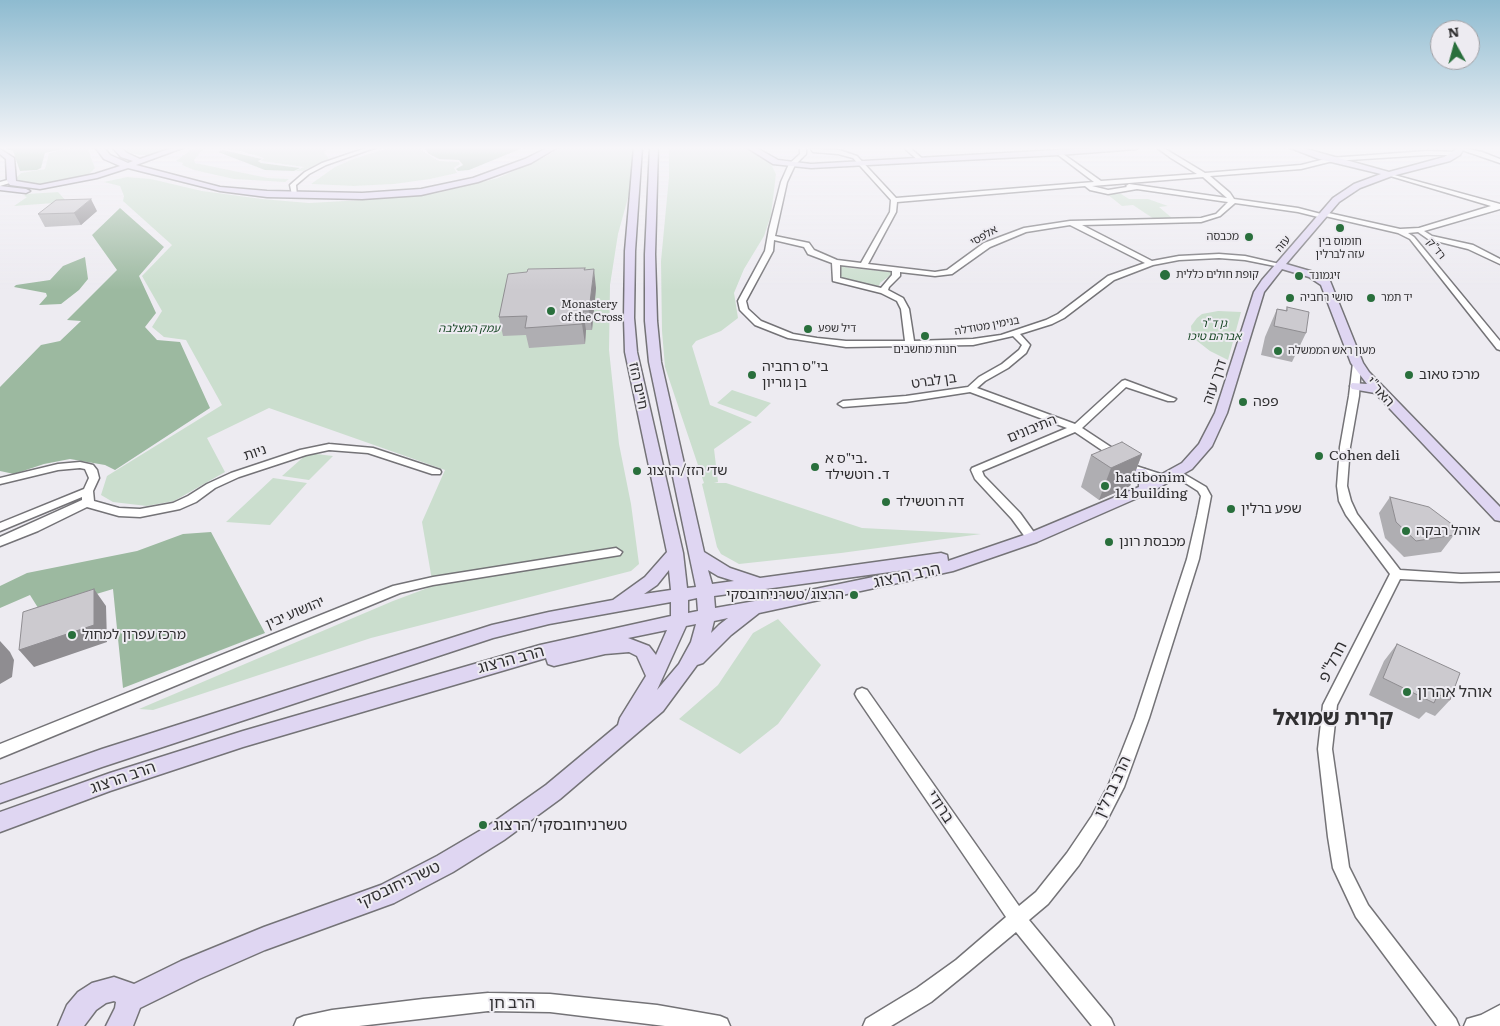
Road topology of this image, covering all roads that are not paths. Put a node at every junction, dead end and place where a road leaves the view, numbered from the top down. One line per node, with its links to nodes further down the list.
1 (343, 195): 2 (street)
2 (378, 195)
3 (634, 195): 50 (street, חיים הזז)
4 (652, 195): 51 (street, חיים הזז)
5 (783, 195): 19 (street)
6 (889, 195): 12 (street)
7 (957, 195): 12 (street)
8 (1184, 195): 13 (street, רד"ק)
9 (1228, 195): 13 (street)
10 (1343, 195): 15 (street, עזה)
11 (1461, 195): 14 (street)
12 (894, 200): 26 (street)
13 (1232, 202): 15 (street, רד"ק); 16 (street, אלפסי)
14 (1500, 206): 17 (street)
15 (1323, 215): 18 (street, רד"ק); 25 (street, עזה)
16 (1074, 223): 24 (street); 27 (street, אלפסי)
17 (1419, 230): 18 (street); 21 (street)
18 (1400, 231): 20 (street, רד"ק)
19 (772, 233): 22 (street); 30 (street, בנימין מטודלה)
20 (1412, 238): 21 (street); 31 (street, רד"ק)
21 (1430, 238): 23 (street)
22 (836, 262): 26 (street, אלפסי); 28 (street)
23 (1500, 262)
24 (1151, 263): 25 (street, בנימין מטודלה); 29 (street, בנימין מטודלה)
25 (1280, 265): 32 (street, האר"י); 41 (street, דרך עזה)
26 (863, 266): 27 (street, אלפסי)
27 (896, 271): 28 (street)
28 (884, 291): 30 (street)
29 (1015, 333): 30 (street, בנימין מטודלה); 34 (street, בן לברט)
30 (910, 344)
31 (1500, 347)
32 (1357, 363): 33 (street); 35 (street, האר"י)
33 (1356, 386): 35 (street); 52 (street)
34 (971, 390): 37 (street, בן לברט); 38 (street)
35 (1378, 390): 45 (street, האר"י)
36 (1171, 399): 38 (street, התיבונים)
37 (843, 404)
38 (1076, 428): 40 (street); 47 (street, התיבונים)
39 (436, 472): 44 (street, ניות)
40 (1140, 472): 41 (street); 43 (street)
41 (1172, 476): 43 (street, הרב הרצוג); 69 (street, הרב ברלין)
42 (0, 481): 44 (street)
43 (1146, 489): 47 (street, הרב הרצוג)
44 (88, 496): 46 (street); 48 (street)
45 (1500, 516)
46 (0, 527)
47 (1032, 538): 54 (street, הרב הרצוג); 58 (street, הרב הרצוג)
48 (0, 542)
49 (616, 552): 66 (street, יהושוע יבין)
50 (675, 553): 56 (street, חיים הזז); 57 (street)
51 (698, 555): 54 (street); 55 (street, חיים הזז)
52 (1396, 574): 53 (street); 78 (street, חרל"פ)
53 (1500, 576)
54 (761, 584): 55 (street, הרב הרצוג)
55 (705, 592): 56 (street, הרב הרצוג); 59 (street, חיים הזז)
56 (680, 596): 57 (street, הרב הרצוג); 60 (street, חיים הזז)
57 (613, 606): 67 (street, הרב הרצוג)
58 (756, 608): 59 (street, הרב הרצוג); 61 (street)
59 (707, 616): 60 (street, הרב הרצוג); 61 (street, טשרניחובסקי)
60 (680, 621): 62 (street, טשרניחובסקי); 63 (street, הרב הרצוג)
61 (685, 670): 65 (street, טשרניחובסקי)
62 (655, 677): 63 (street); 65 (street, טשרניחובסקי)
63 (432, 682): 68 (street, הרב הרצוג)
64 (862, 694): 69 (street, ברודי)
65 (616, 739): 70 (street, טשרניחובסקי)
66 (0, 751)
67 (0, 794)
68 (0, 822)
69 (1018, 920): 76 (street, הרב ברלין); 77 (street, ברודי)
70 (129, 1000): 72 (street); 73 (street)
71 (1500, 1015): 79 (street)
72 (71, 1026)
73 (119, 1026)
74 (304, 1026): 75 (street, הרב חן)
75 (720, 1026)
76 (873, 1026)
77 (1104, 1026)
78 (1448, 1026)
79 (1474, 1026)

